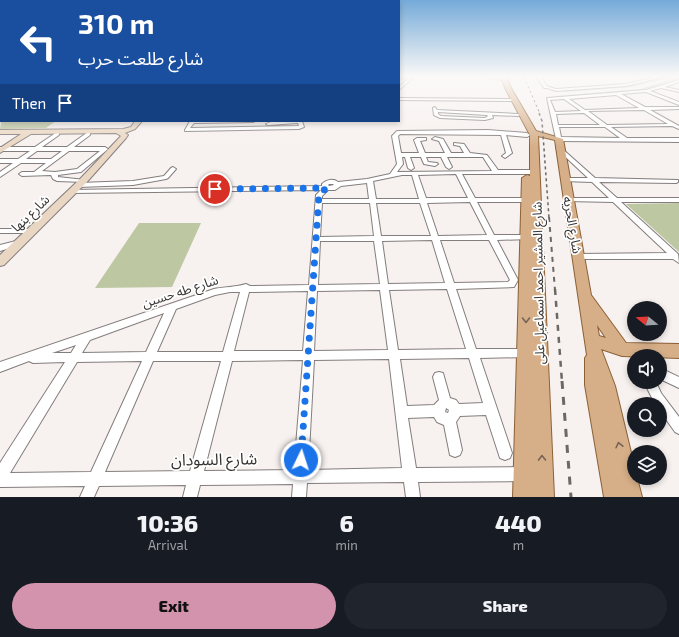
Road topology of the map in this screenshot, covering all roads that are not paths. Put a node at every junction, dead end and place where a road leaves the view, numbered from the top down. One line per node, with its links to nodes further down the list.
1 (433, 100): 12 (street)
2 (512, 100): 22 (main road, شارع المشير احمد اسماعيل على)
3 (513, 100): 39 (main road, شارع المشير احمد اسماعيل على)
4 (548, 100): 13 (street, شارع الحريه)
5 (569, 100): 14 (street)
6 (629, 100): 15 (street)
7 (669, 100): 10 (street)
8 (464, 101): 9 (street); 16 (street); 18 (street)
9 (479, 101): 19 (street); 21 (street)
10 (679, 104)
11 (679, 109): 15 (street)
12 (435, 111): 16 (street); 23 (street)
13 (553, 111): 14 (street); 29 (street, شارع الحريه)
14 (586, 111): 15 (street); 30 (street)
15 (649, 111): 31 (street)
16 (452, 112): 17 (street)
17 (461, 112): 18 (street); 23 (street)
18 (467, 112): 19 (street)
19 (483, 113): 20 (street)
20 (489, 114): 21 (street); 23 (street)
21 (499, 114): 22 (street)
22 (518, 115): 39 (main road, شارع المشير احمد اسماعيل على)
23 (462, 118)
24 (138, 122): 33 (main road, شارع بنها)
25 (142, 122): 33 (main road, شارع بنها)
26 (192, 122): 32 (street)
27 (267, 122): 28 (street); 32 (street)
28 (301, 123): 32 (street)
29 (556, 126): 30 (street); 45 (street, شارع الحريه)
30 (607, 126): 31 (street); 42 (street)
31 (677, 126)
32 (268, 130)
33 (127, 132): 35 (main road); 38 (main road); 75 (main road, شارع بنها)
34 (0, 133): 35 (main road)
35 (25, 133): 37 (main road); 47 (main road)
36 (503, 133): 39 (street); 49 (street); 55 (street)
37 (57, 134): 38 (main road); 48 (street)
38 (88, 134): 46 (street)
39 (531, 136): 45 (main road); 65 (main road, شارع المشير احمد اسماعيل على)
40 (424, 139): 51 (street)
41 (434, 140): 53 (street)
42 (626, 140): 43 (street); 45 (street)
43 (679, 140)
44 (456, 144): 54 (street)
45 (559, 144): 71 (main road, شارع الحريه); 72 (street)
46 (69, 148): 48 (street); 58 (street); 68 (street)
47 (1, 149): 48 (street)
48 (36, 149): 57 (street)
49 (398, 155): 50 (street); 69 (street)
50 (408, 155): 51 (street); 62 (street)
51 (424, 155): 52 (street); 59 (street)
52 (443, 155): 53 (street); 60 (street)
53 (449, 155): 54 (street)
54 (468, 155): 64 (street)
55 (505, 156)
56 (0, 161): 57 (street)
57 (19, 161): 58 (street); 70 (street)
58 (51, 161): 67 (street)
59 (434, 164)
60 (449, 167)
61 (173, 169): 75 (street)
62 (412, 170): 63 (street); 69 (street); 83 (street)
63 (458, 172): 64 (street); 84 (street)
64 (496, 172): 65 (street)
65 (531, 172): 78 (main road, شارع المشير احمد اسماعيل على)
66 (22, 174): 67 (street)
67 (35, 174): 68 (street)
68 (55, 174): 75 (street)
69 (393, 174): 73 (street)
70 (0, 175)
71 (565, 180): 72 (street); 79 (main road, شارع الحريه)
72 (594, 180): 74 (street); 80 (street)
73 (370, 181): 76 (street); 82 (street)
74 (676, 181)
75 (79, 185): 77 (street); 87 (main road, شارع بنها)
76 (337, 186): 77 (street); 85 (street)
77 (326, 188): 85 (street)
78 (531, 200): 84 (street); 89 (main road, شارع المشير احمد اسماعيل على)
79 (569, 200): 80 (street); 95 (main road, شارع الحريه)
80 (615, 200): 81 (street); 96 (street)
81 (679, 200)
82 (373, 201): 83 (street); 85 (street); 90 (street)
83 (423, 201): 84 (street); 91 (street)
84 (473, 201): 88 (street)
85 (321, 204): 92 (street)
86 (0, 231): 87 (street)
87 (32, 231): 93 (main road, شارع بنها)
88 (492, 237): 89 (street); 91 (street); 98 (street, شارع طه حسين)
89 (532, 237): 111 (main road, شارع المشير احمد اسماعيل على, one-way to 111); 142 (main road, شارع المشير احمد اسماعيل على, one-way to 89)
90 (378, 238): 91 (street); 92 (street); 100 (street)
91 (435, 238): 98 (street)
92 (316, 239): 99 (street)
93 (21, 242): 94 (street); 97 (main road, شارع بنها)
94 (0, 248)
95 (579, 257): 96 (street); 102 (main road, شارع الحريه)
96 (677, 258)
97 (1, 261)
98 (451, 286): 100 (street, شارع طه حسين); 110 (street)
99 (313, 287): 100 (street, شارع طه حسين); 101 (street, شارع طه حسين); 113 (street)
100 (385, 287): 112 (street)
101 (246, 288): 103 (street, شارع طه حسين); 114 (street)
102 (585, 296): 105 (main road, شارع الحريه); 106 (main road)
103 (172, 307): 104 (street, شارع طه حسين); 115 (street)
104 (87, 336): 116 (street, شارع طه حسين); 117 (street)
105 (593, 346): 106 (main road); 143 (main road, شارع الحريه); 144 (main road, شارع الحريه, one-way to 105)
106 (622, 349): 107 (main road)
107 (627, 350)
108 (679, 351): 109 (main road)
109 (667, 352)
110 (472, 353): 111 (street); 112 (street); 124 (street)
111 (526, 353): 131 (main road, شارع المشير احمد اسماعيل على)
112 (393, 354): 113 (street); 125 (street)
113 (308, 355): 114 (street); 132 (street)
114 (228, 356): 115 (street); 134 (street)
115 (150, 357): 117 (street); 135 (street)
116 (25, 358): 117 (street); 118 (street, شارع طه حسين)
117 (74, 358): 133 (street)
118 (0, 367)
119 (439, 377): 123 (street)
120 (667, 377): 121 (street)
121 (679, 383)
122 (653, 389): 127 (street)
123 (441, 407): 125 (street); 126 (street)
124 (491, 409): 126 (street); 129 (street)
125 (401, 412): 130 (street)
126 (452, 414): 128 (street)
127 (679, 428)
128 (455, 450)
129 (505, 453)
130 (410, 474): 131 (street, شارع السودان); 132 (street, شارع السودان); 140 (street)
131 (525, 474): 141 (main road, شارع المشير احمد اسماعيل على)
132 (300, 475): 134 (street, شارع السودان); 139 (street)
133 (0, 476)
134 (196, 476): 135 (street, شارع السودان); 138 (street)
135 (96, 478): 136 (street, شارع السودان); 137 (street)
136 (0, 480)
137 (87, 497)
138 (190, 497)
139 (299, 497)
140 (413, 497)
141 (524, 497)
142 (543, 497)
143 (615, 497)
144 (631, 497)

